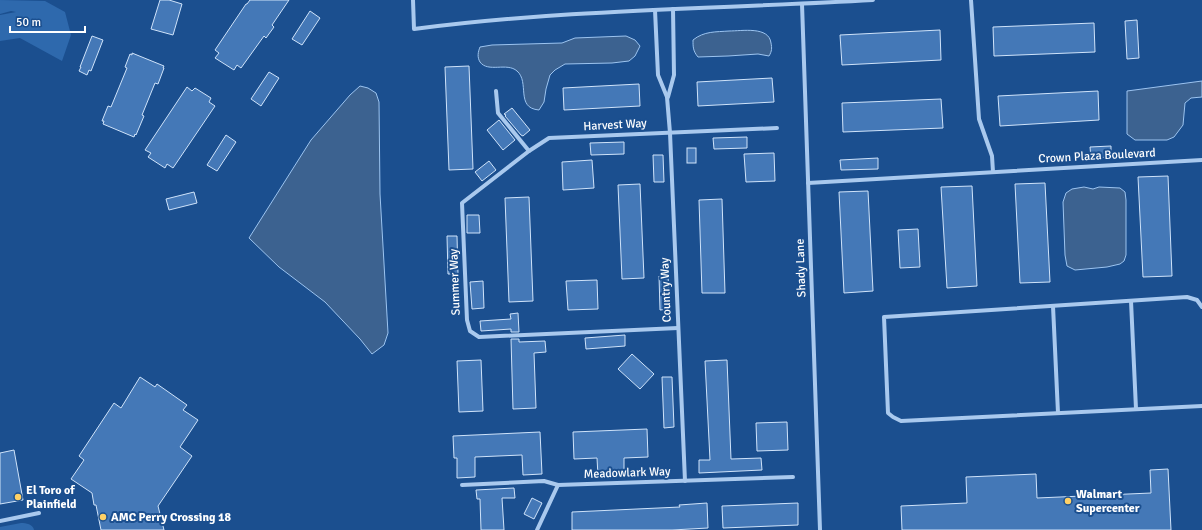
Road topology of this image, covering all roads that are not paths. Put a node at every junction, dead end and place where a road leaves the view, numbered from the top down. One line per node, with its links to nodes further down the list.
1 (413, 0): 6 (street)
2 (873, 0): 4 (street)
3 (971, 0): 13 (street)
4 (802, 4): 5 (street); 14 (street, Shady Lane)
5 (673, 9): 6 (street); 8 (street)
6 (655, 10): 8 (street)
7 (496, 91): 11 (street)
8 (668, 98): 10 (street, Country Way)
9 (777, 128): 10 (street, Harvest Way)
10 (670, 132): 11 (street, Harvest Way); 18 (street, Country Way)
11 (529, 151): 18 (street, Summer Way)
12 (1202, 160): 13 (street, Crown Plaza Boulevard)
13 (993, 172): 14 (street, Crown Plaza Boulevard)
14 (808, 183): 29 (street, Shady Lane)
15 (1131, 301): 16 (street); 17 (street); 20 (street)
16 (1054, 306): 21 (street); 21 (street)
17 (1202, 307)
18 (678, 328): 23 (street, Country Way)
19 (1202, 406): 20 (street)
20 (1136, 409): 21 (street)
21 (1058, 413)
22 (793, 477): 23 (street, Meadowlark Way)
23 (685, 481): 25 (street, Meadowlark Way)
24 (462, 485): 25 (street, Meadowlark Way)
25 (558, 485): 28 (street)
26 (40, 513): 27 (street)
27 (0, 522)
28 (537, 530)
29 (820, 530)

